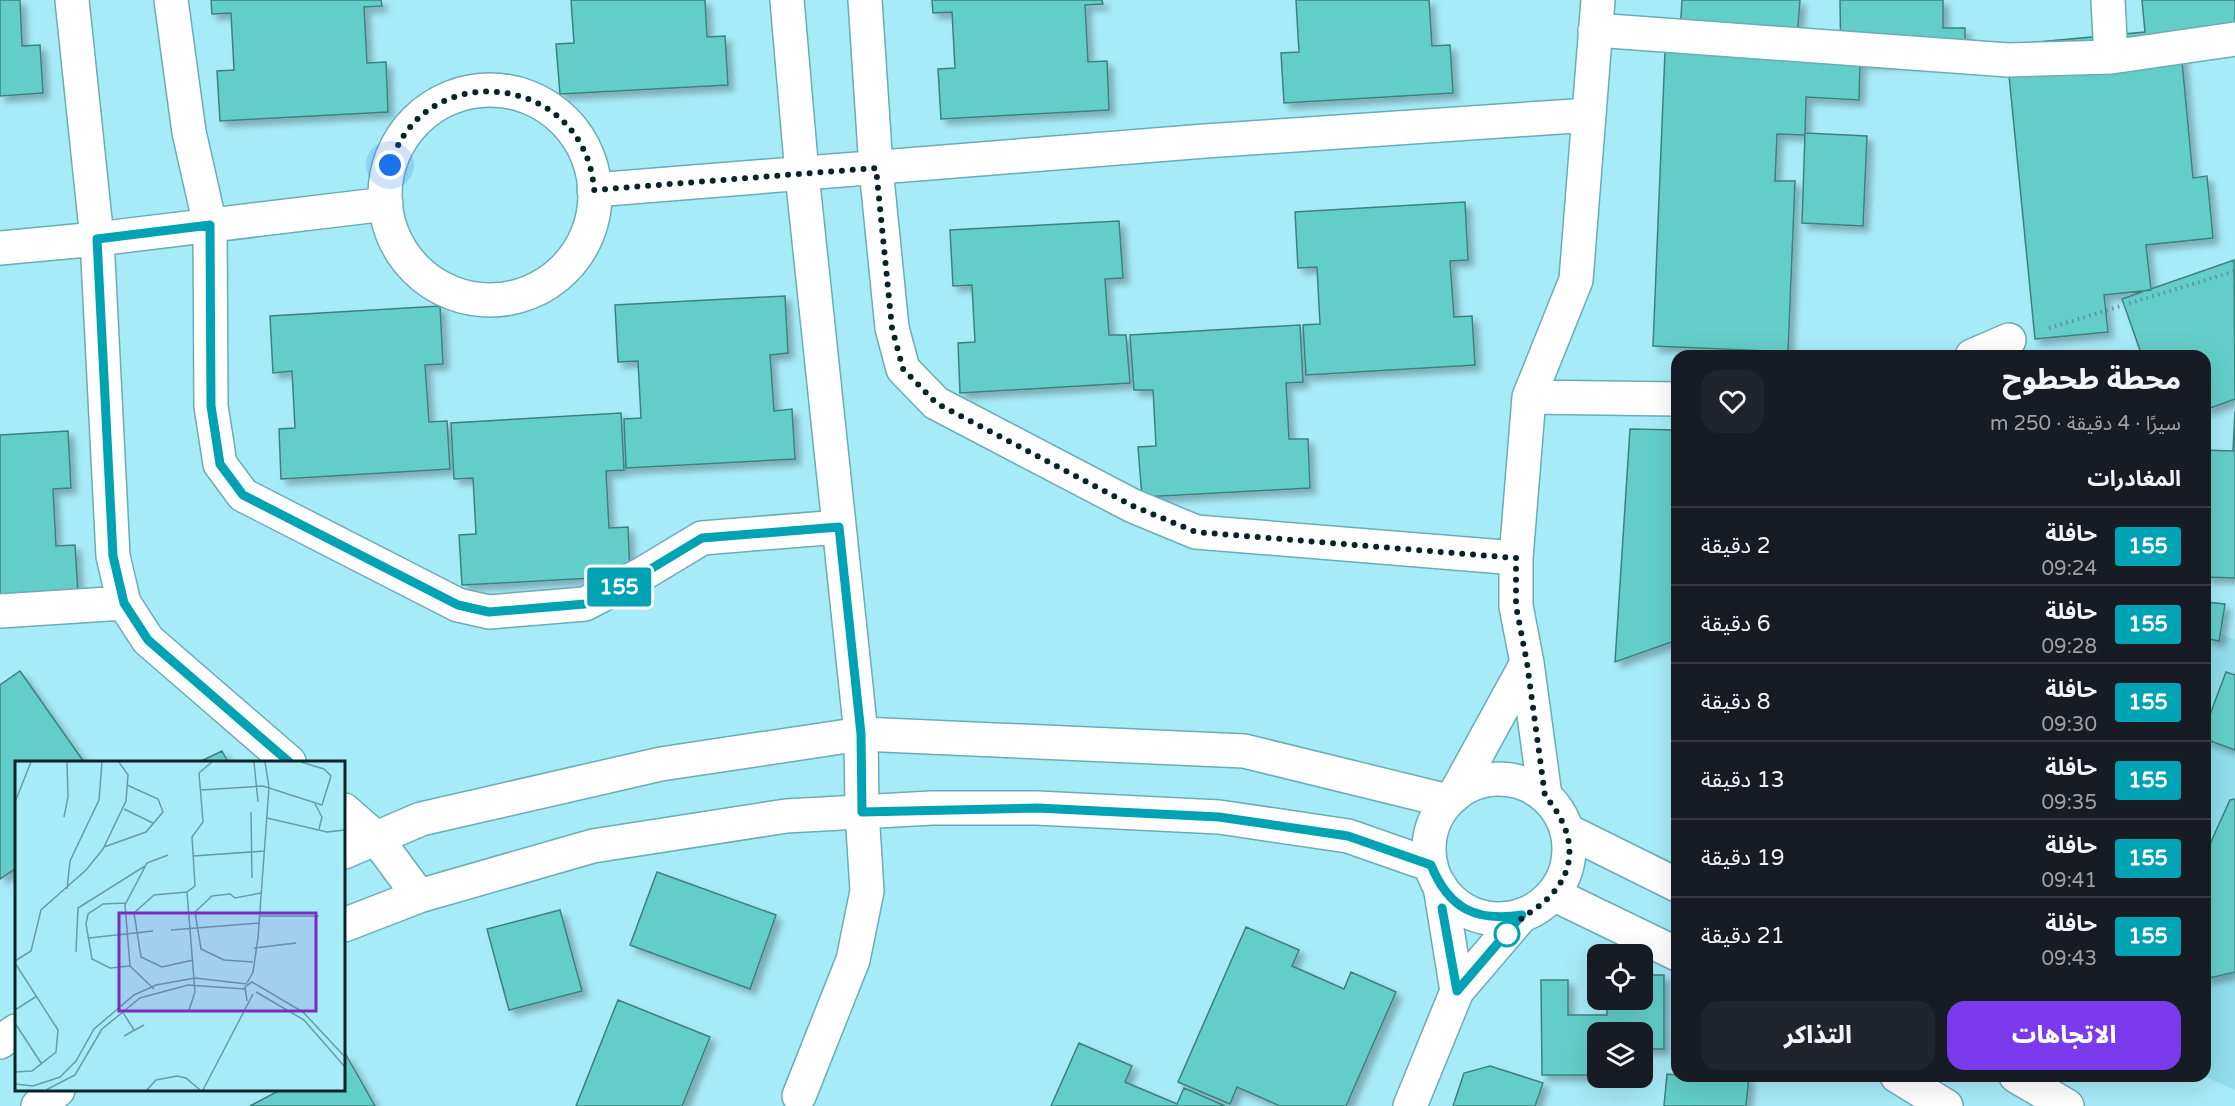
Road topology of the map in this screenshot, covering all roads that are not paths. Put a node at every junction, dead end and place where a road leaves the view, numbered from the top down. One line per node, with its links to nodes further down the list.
1 (72, 0): 15 (street)
2 (171, 0): 14 (street)
3 (787, 0): 11 (street)
4 (865, 0): 10 (street)
5 (2108, 0): 8 (street)
6 (1596, 15): 8 (street); 9 (street)
7 (2235, 39): 8 (street)
8 (2111, 57)
9 (1588, 115): 10 (street); 19 (street)
10 (876, 168): 11 (street); 22 (street)
11 (802, 174): 12 (street); 21 (street)
12 (594, 190): 13 (street); 13 (street)
13 (386, 204): 14 (street)
14 (210, 225): 15 (street); 21 (street)
15 (97, 239): 16 (street); 23 (street)
16 (0, 248)
17 (2009, 340): 18 (street)
18 (1986, 350)
19 (1528, 397): 20 (street); 22 (street)
20 (1671, 399)
21 (839, 527): 26 (street)
22 (1516, 558): 25 (street)
23 (124, 603): 24 (street); 27 (street)
24 (0, 611)
25 (1527, 663): 28 (street); 29 (street)
26 (861, 734): 29 (street); 31 (street); 33 (street)
27 (288, 761)
28 (1545, 796): 29 (street); 32 (street)
29 (1451, 799): 35 (street)
30 (345, 811): 33 (street)
31 (862, 812): 35 (street); 38 (street); 48 (street)
32 (1568, 831): 36 (street); 37 (street)
33 (376, 838): 34 (street); 38 (street)
34 (345, 852)
35 (1435, 876): 39 (street); 42 (street)
36 (1671, 882)
37 (1553, 894): 39 (street); 41 (street)
38 (419, 896): 40 (street)
39 (1522, 915): 42 (street)
40 (345, 925)
41 (1671, 951)
42 (1457, 991): 50 (street)
43 (15, 1032): 44 (street)
44 (0, 1042)
45 (1907, 1082): 51 (street)
46 (2026, 1082): 52 (street)
47 (56, 1091): 49 (street)
48 (799, 1096)
49 (38, 1106)
50 (1410, 1106)
51 (1946, 1106)
52 (2067, 1106)

